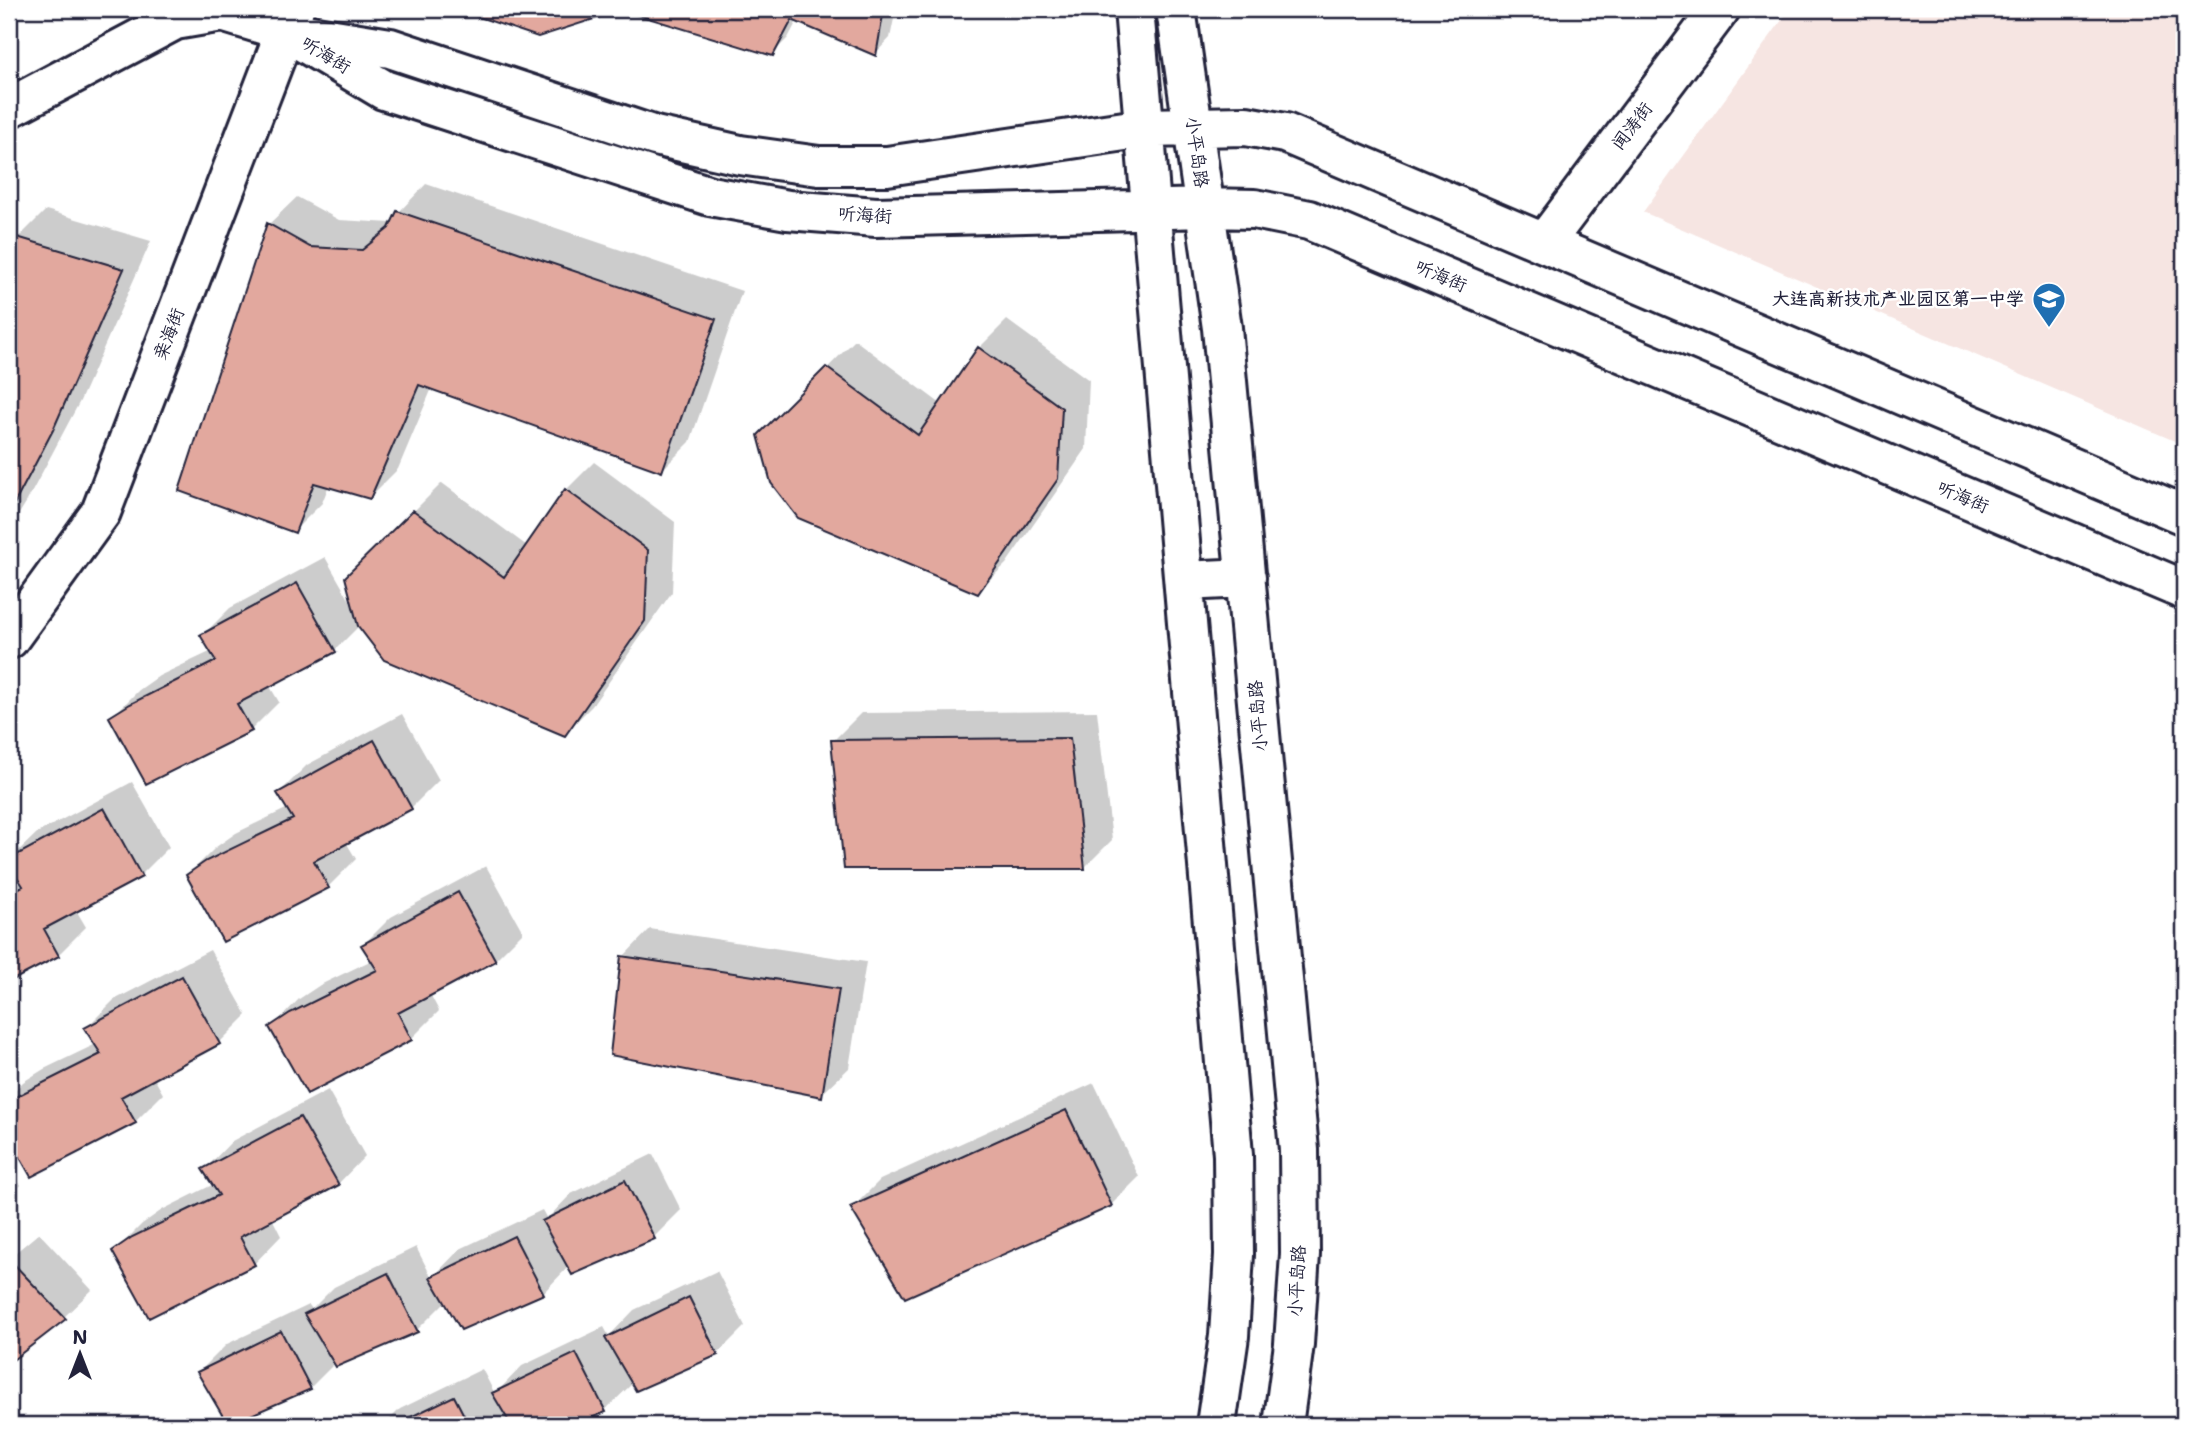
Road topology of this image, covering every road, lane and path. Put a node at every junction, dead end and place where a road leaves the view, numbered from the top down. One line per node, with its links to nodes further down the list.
1 (1135, 9): 7 (street)
2 (1176, 9): 6 (street, 小平岛路)
3 (1720, 9): 10 (street, 闻涛街)
4 (290, 20): 5 (street); 7 (street, 听海街); 9 (street, 听海街); 15 (street, 亲海街)
5 (9, 108)
6 (1193, 127): 7 (street, 听海街); 8 (street, 小平岛路); 10 (street, 听海街)
7 (1144, 128): 9 (street)
8 (1205, 208): 9 (street, 听海街); 12 (street, 小平岛路); 14 (street, 听海街)
9 (1152, 210): 13 (street)
10 (1544, 243): 11 (street, 听海街)
11 (2184, 515)
12 (1245, 578): 13 (street); 17 (street, 小平岛路)
13 (1184, 581): 16 (street)
14 (2184, 590)
15 (9, 639)
16 (1216, 1425)
17 (1283, 1425)

